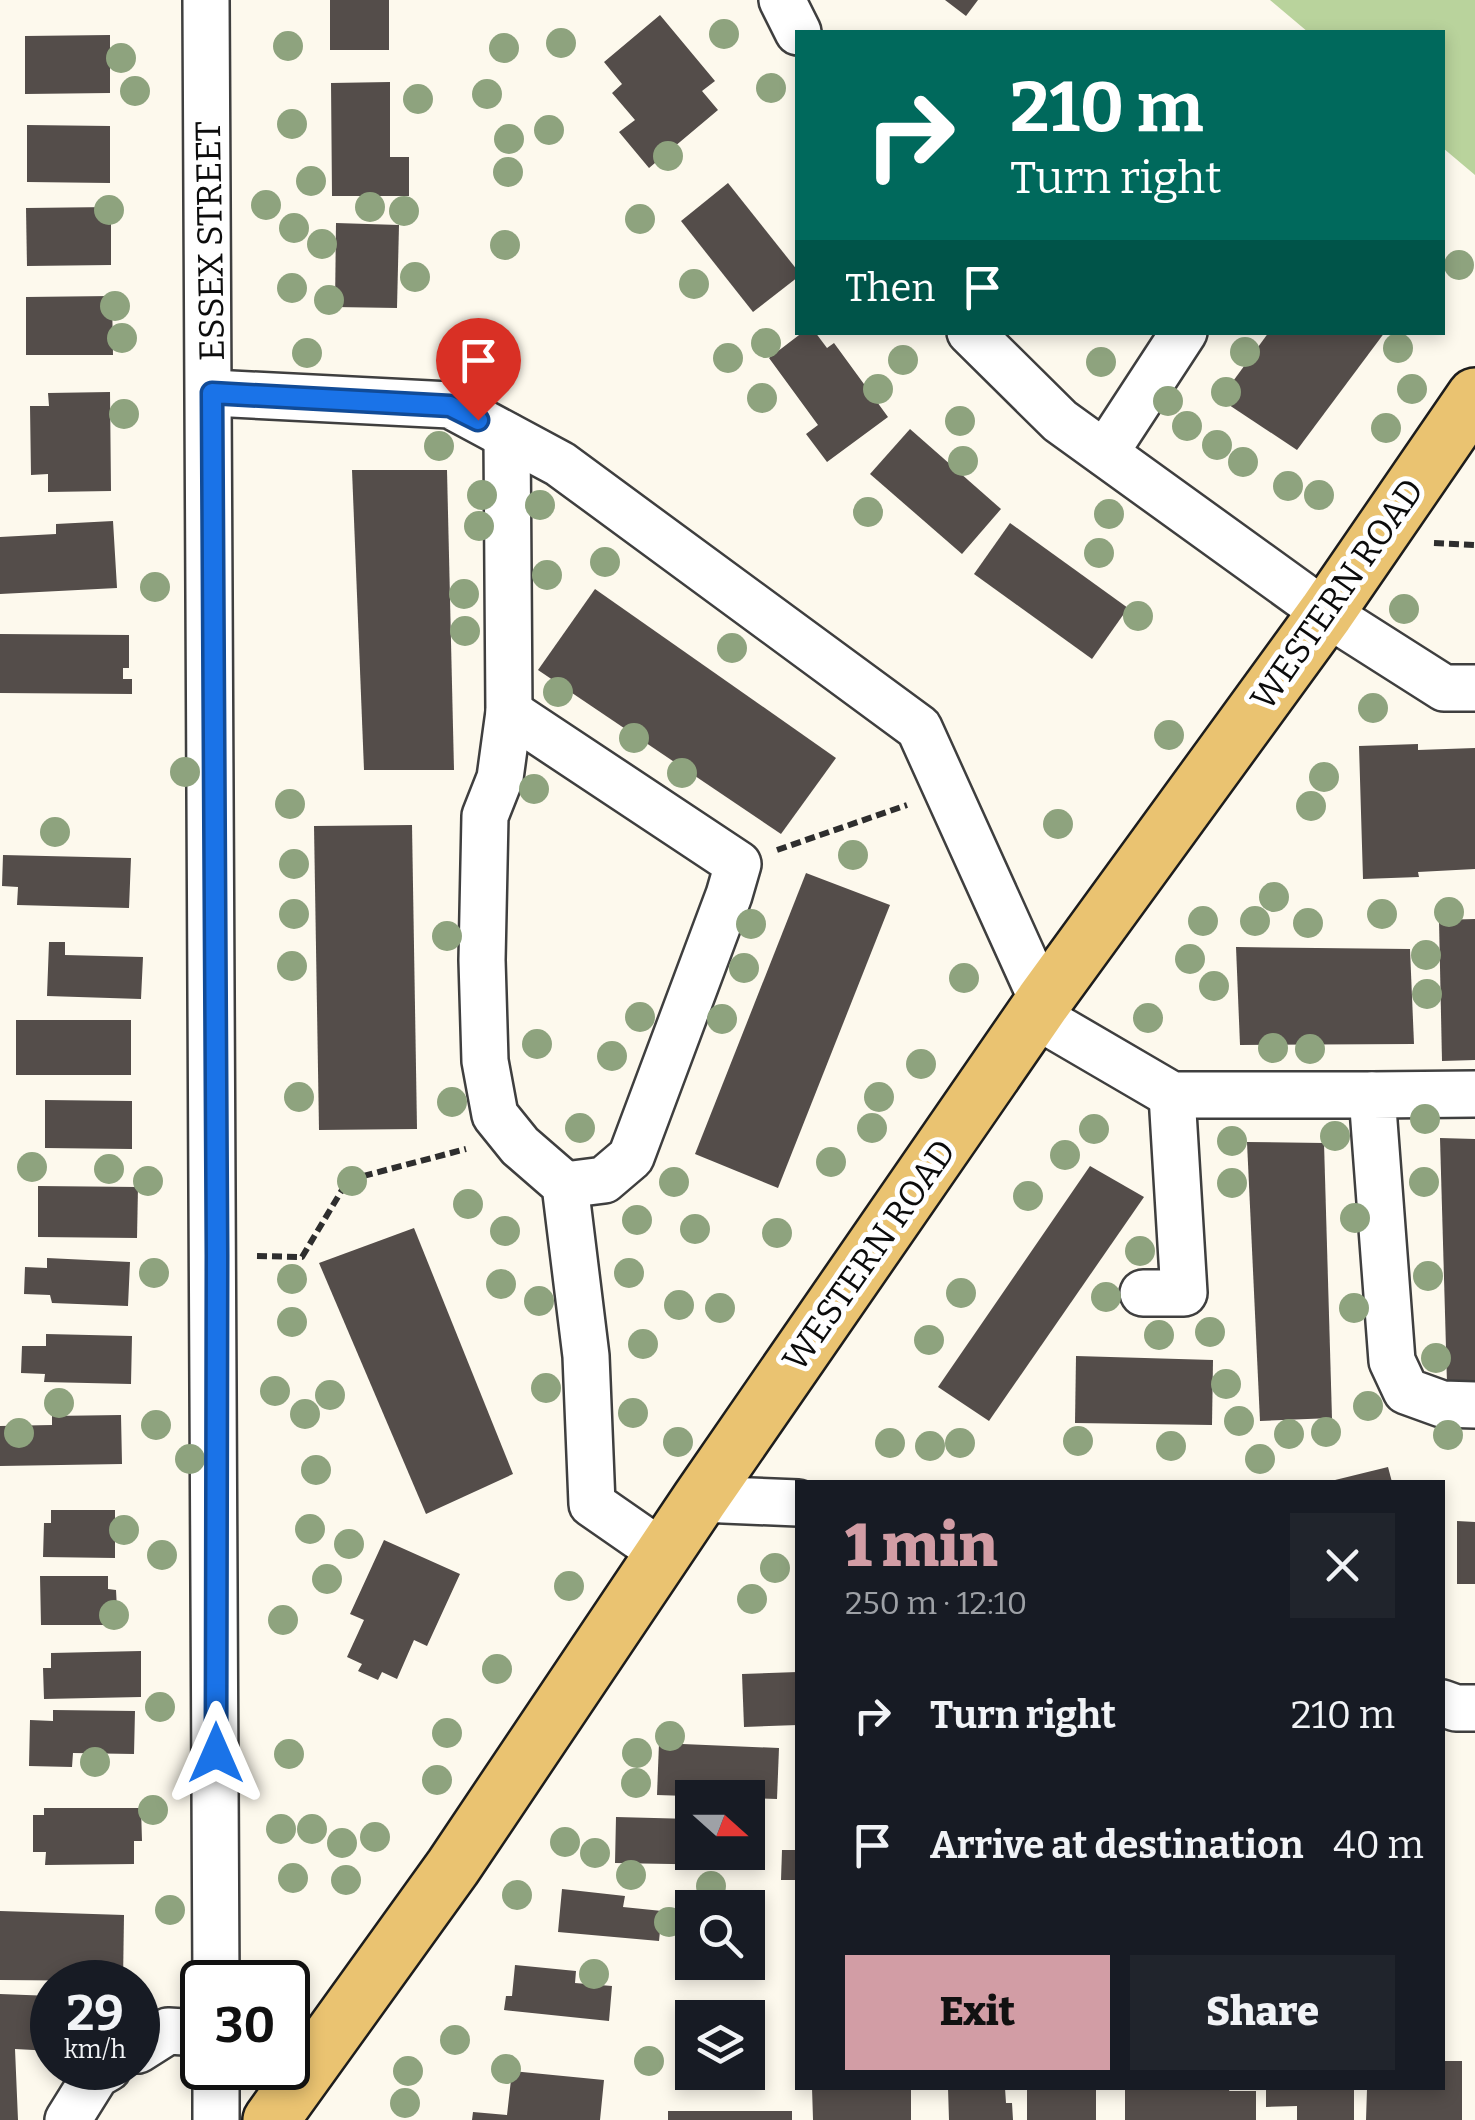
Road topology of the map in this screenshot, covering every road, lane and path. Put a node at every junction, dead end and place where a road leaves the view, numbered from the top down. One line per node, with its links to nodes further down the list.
1 (206, 0): 6 (street, ESSEX STREET)
2 (782, 0): 3 (street)
3 (797, 30)
4 (973, 335): 9 (street)
5 (1182, 335): 9 (street)
6 (212, 393): 8 (street); 23 (street, ESSEX STREET)
7 (1475, 396): 12 (main road, WESTERN ROAD)
8 (506, 436): 14 (street); 15 (street)
9 (1105, 453): 12 (street)
10 (1434, 543): 11 (path)
11 (1475, 545)
12 (1326, 613): 13 (street); 17 (main road, WESTERN ROAD)
13 (1475, 688)
14 (509, 712): 16 (street); 21 (street)
15 (946, 791): 16 (path); 17 (street)
16 (738, 864): 22 (street)
17 (1039, 1009): 20 (street); 26 (main road, WESTERN ROAD)
18 (1475, 1094): 19 (street)
19 (1372, 1095): 20 (street); 25 (street)
20 (1172, 1096): 24 (street)
21 (511, 1137): 22 (street); 23 (path)
22 (566, 1185): 28 (street)
23 (217, 1255): 31 (street, ESSEX STREET)
24 (1143, 1293)
25 (1475, 1405)
26 (700, 1499): 27 (street); 28 (main road, WESTERN ROAD)
27 (795, 1502)
28 (664, 1554): 36 (main road, WESTERN ROAD)
29 (1445, 1704): 30 (street)
30 (1475, 1708)
31 (216, 1960)
32 (87, 2090): 34 (street)
33 (216, 2090): 35 (street)
34 (68, 2120)
35 (216, 2120)
36 (271, 2120)

